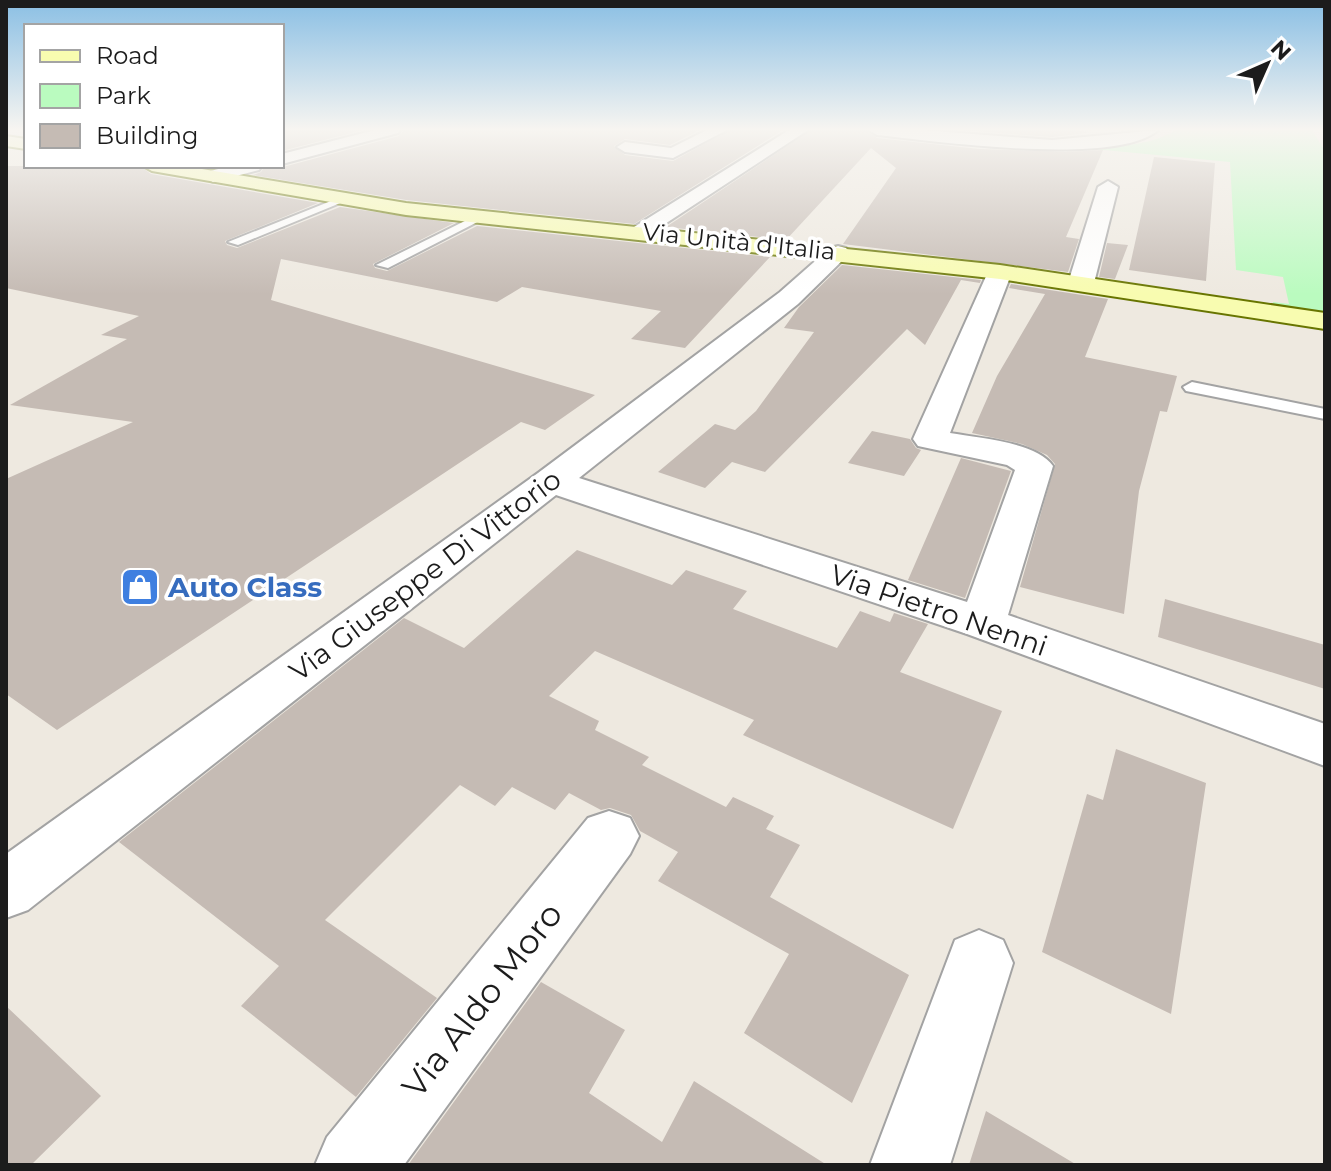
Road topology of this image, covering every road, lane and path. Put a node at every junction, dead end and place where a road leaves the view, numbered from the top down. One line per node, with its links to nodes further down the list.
1 (263, 185): 4 (street, Via Unità d'Italia)
2 (713, 185): 6 (street)
3 (1108, 187): 11 (street)
4 (345, 199): 5 (street, Via Unità d'Italia); 7 (lane)
5 (483, 216): 6 (street, Via Unità d'Italia); 9 (lane)
6 (637, 232): 8 (street, Via Unità d'Italia)
7 (234, 242)
8 (838, 253): 10 (street, Via Unità d'Italia); 15 (street, Via Giuseppe Di Vittorio)
9 (383, 265)
10 (1000, 272): 11 (street, Via Unità d'Italia); 16 (street)
11 (1081, 283): 12 (street, Via Unità d'Italia)
12 (1325, 321)
13 (1192, 387): 14 (lane)
14 (1325, 414)
15 (551, 481): 16 (street, Via Pietro Nenni); 19 (street, Via Giuseppe Di Vittorio)
16 (983, 623): 17 (street, Via Pietro Nenni)
17 (1325, 745)
18 (609, 836): 21 (street, Via Aldo Moro)
19 (6, 890)
20 (979, 963): 22 (street)
21 (355, 1165)
22 (910, 1165)

